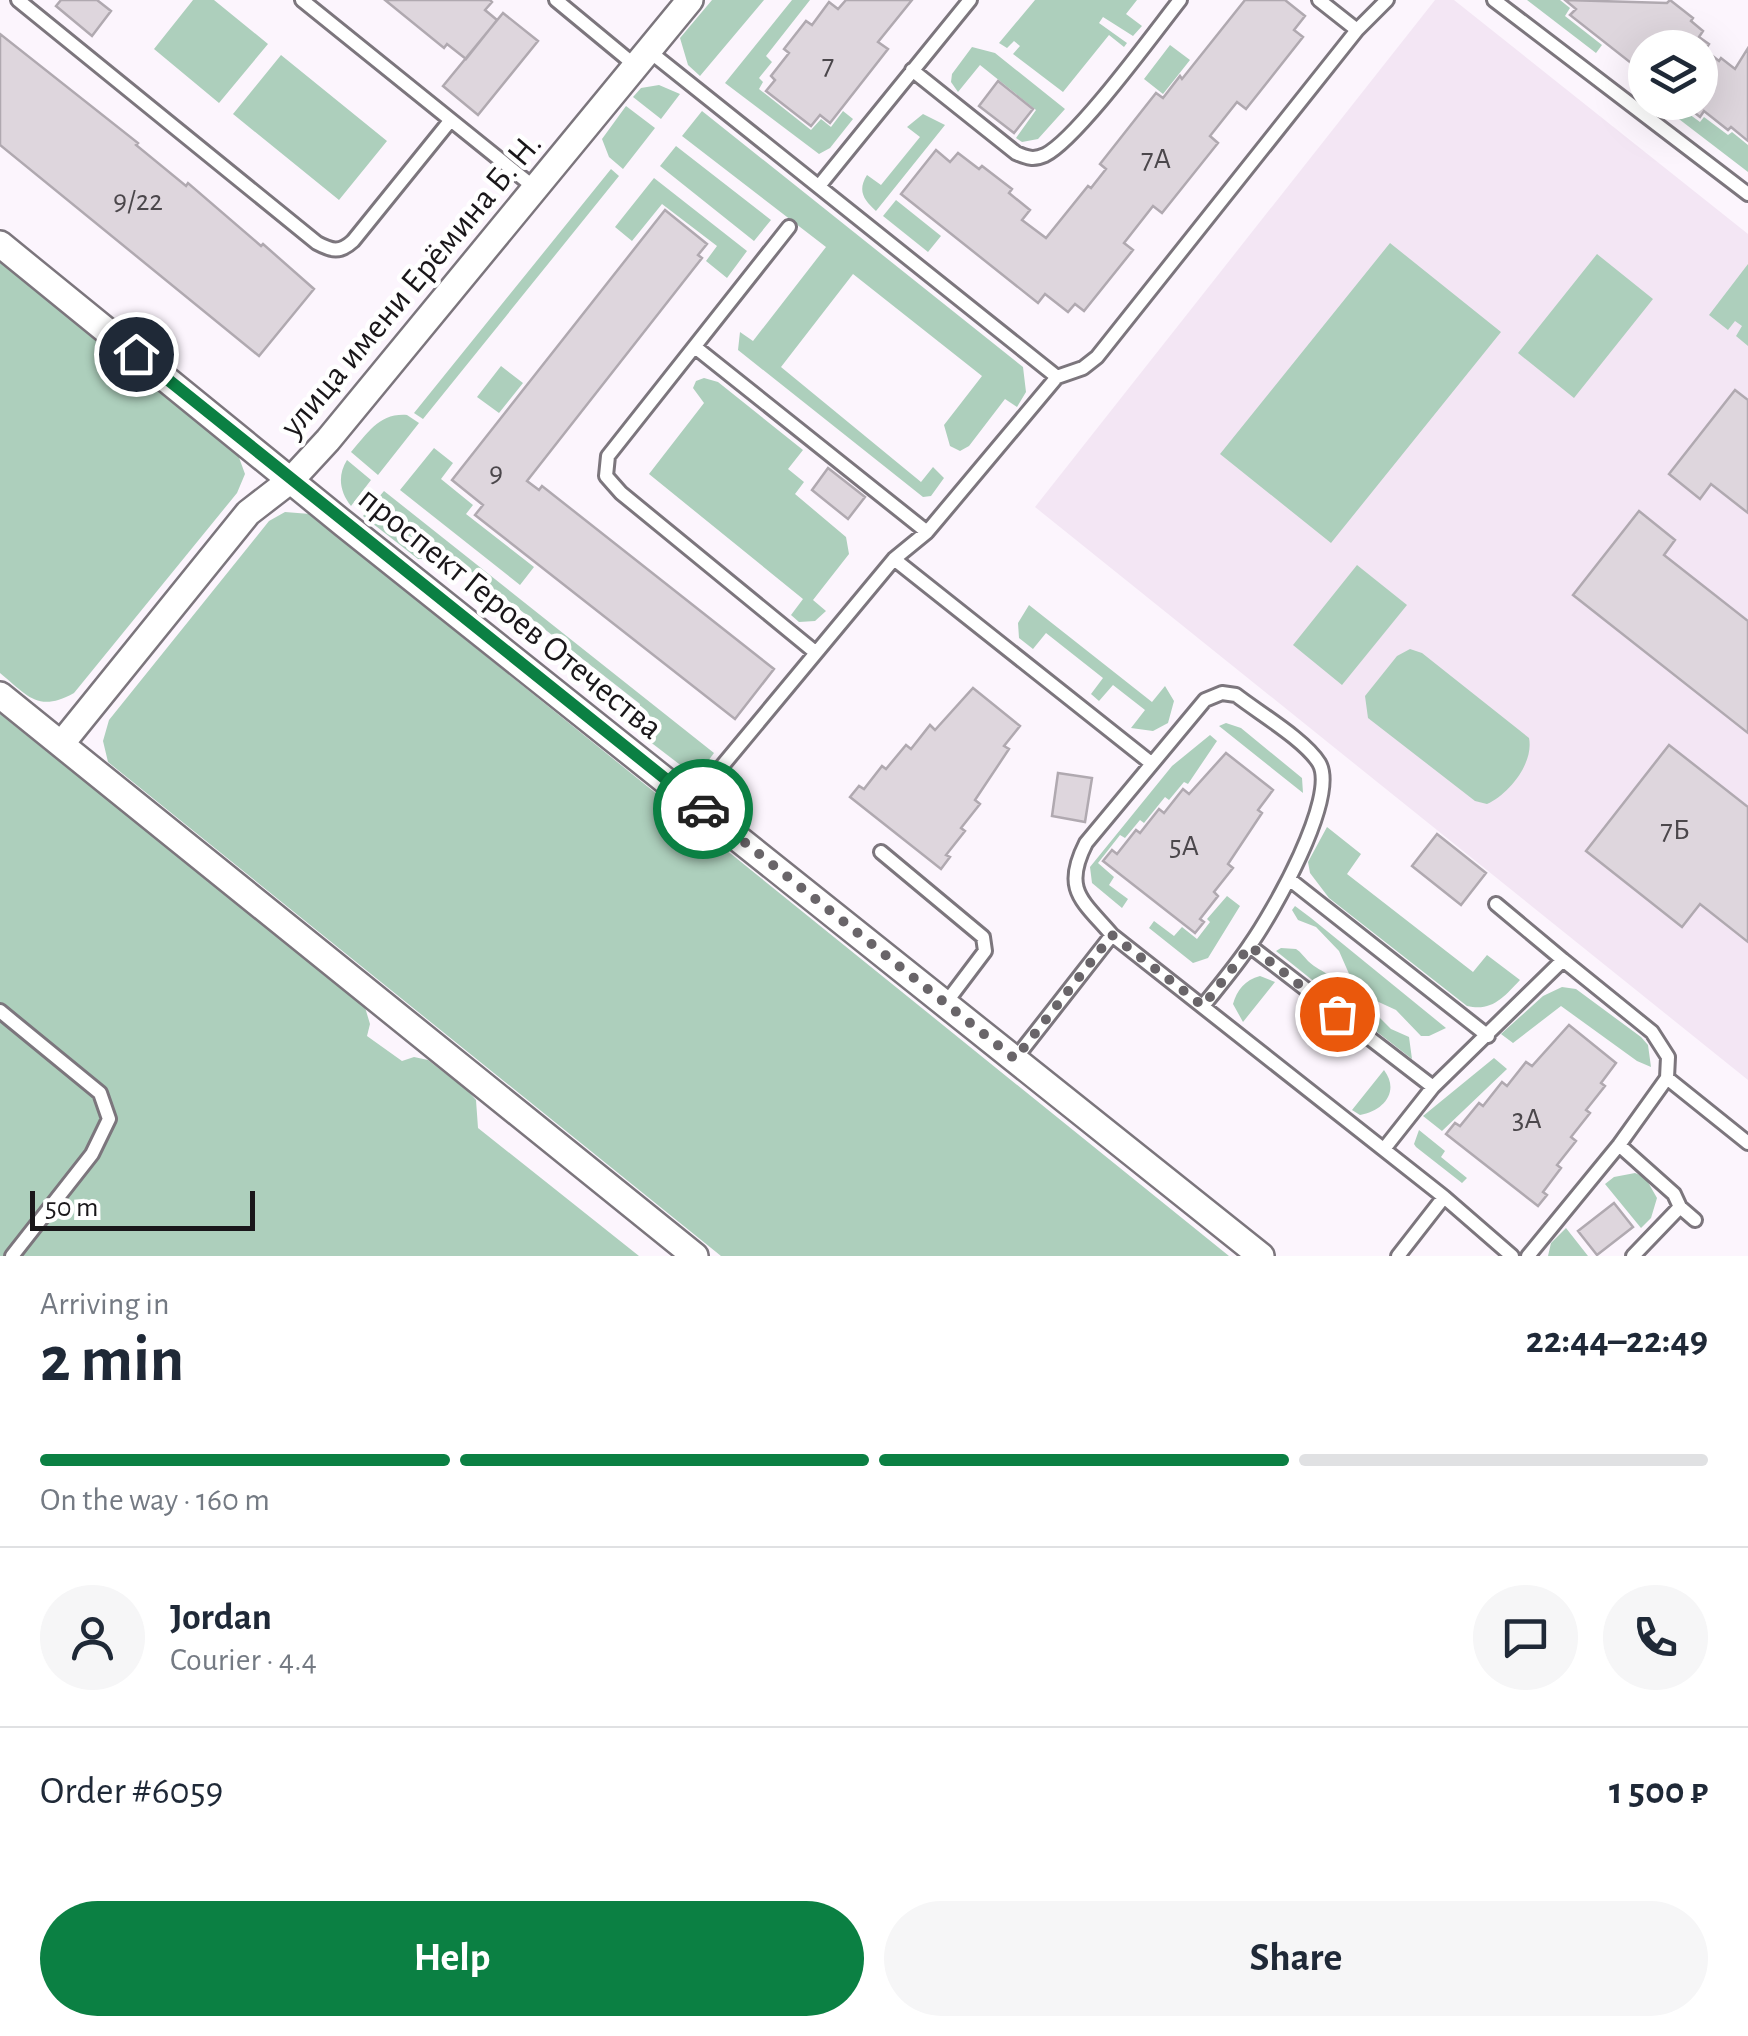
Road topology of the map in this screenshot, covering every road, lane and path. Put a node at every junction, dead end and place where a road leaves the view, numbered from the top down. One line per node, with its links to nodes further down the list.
1 (18, 0): 13 (lane)
2 (302, 0): 13 (lane)
3 (556, 0): 11 (lane)
4 (690, 0): 11 (street, улица имени Ерёмина Б. Н.)
5 (970, 0): 12 (lane)
6 (1180, 0): 12 (lane)
7 (1319, 0): 10 (lane)
8 (1387, 0): 10 (lane)
9 (1494, 0): 16 (lane)
10 (1357, 30): 20 (lane)
11 (643, 59): 14 (lane); 15 (street, улица имени Ерёмина Б. Н.)
12 (912, 70): 14 (lane)
13 (444, 116): 15 (lane)
14 (819, 186): 20 (lane)
15 (535, 188): 21 (street, улица имени Ерёмина Б. Н.)
16 (1748, 194)
17 (789, 227): 19 (lane)
18 (0, 244): 21 (street, проспект Героев Отечества)
19 (695, 348): 22 (lane); 24 (lane)
20 (1057, 378): 22 (lane)
21 (292, 479): 26 (street, улица имени Ерёмина Б. Н.); 28 (street, проспект Героев Отечества)
22 (927, 532): 23 (lane)
23 (894, 559): 24 (lane); 27 (lane)
24 (815, 652): 28 (lane)
25 (0, 695): 26 (street)
26 (62, 744): 49 (street)
27 (1151, 763): 30 (lane); 32 (lane)
28 (692, 801): 35 (street, проспект Героев Отечества)
29 (882, 852): 35 (lane)
30 (1289, 879): 33 (lane); 38 (lane)
31 (1496, 904): 34 (lane)
32 (1112, 935): 36 (lane); 39 (lane)
33 (1250, 946): 36 (lane); 41 (lane)
34 (1563, 960): 38 (lane); 40 (lane)
35 (944, 1004): 39 (street, проспект Героев Отечества)
36 (1203, 1006): 44 (lane)
37 (0, 1011): 48 (lane)
38 (1488, 1036): 41 (lane)
39 (1015, 1059): 50 (street, проспект Героев Отечества)
40 (1667, 1078): 42 (lane); 43 (lane)
41 (1433, 1088): 44 (lane)
42 (1748, 1143)
43 (1618, 1145): 46 (lane); 53 (lane)
44 (1384, 1149): 45 (lane)
45 (1444, 1197): 51 (lane); 52 (lane)
46 (1680, 1207): 47 (lane); 54 (lane)
47 (1695, 1220)
48 (12, 1256)
49 (694, 1256)
50 (1261, 1256)
51 (1398, 1256)
52 (1512, 1256)
53 (1528, 1256)
54 (1632, 1256)

